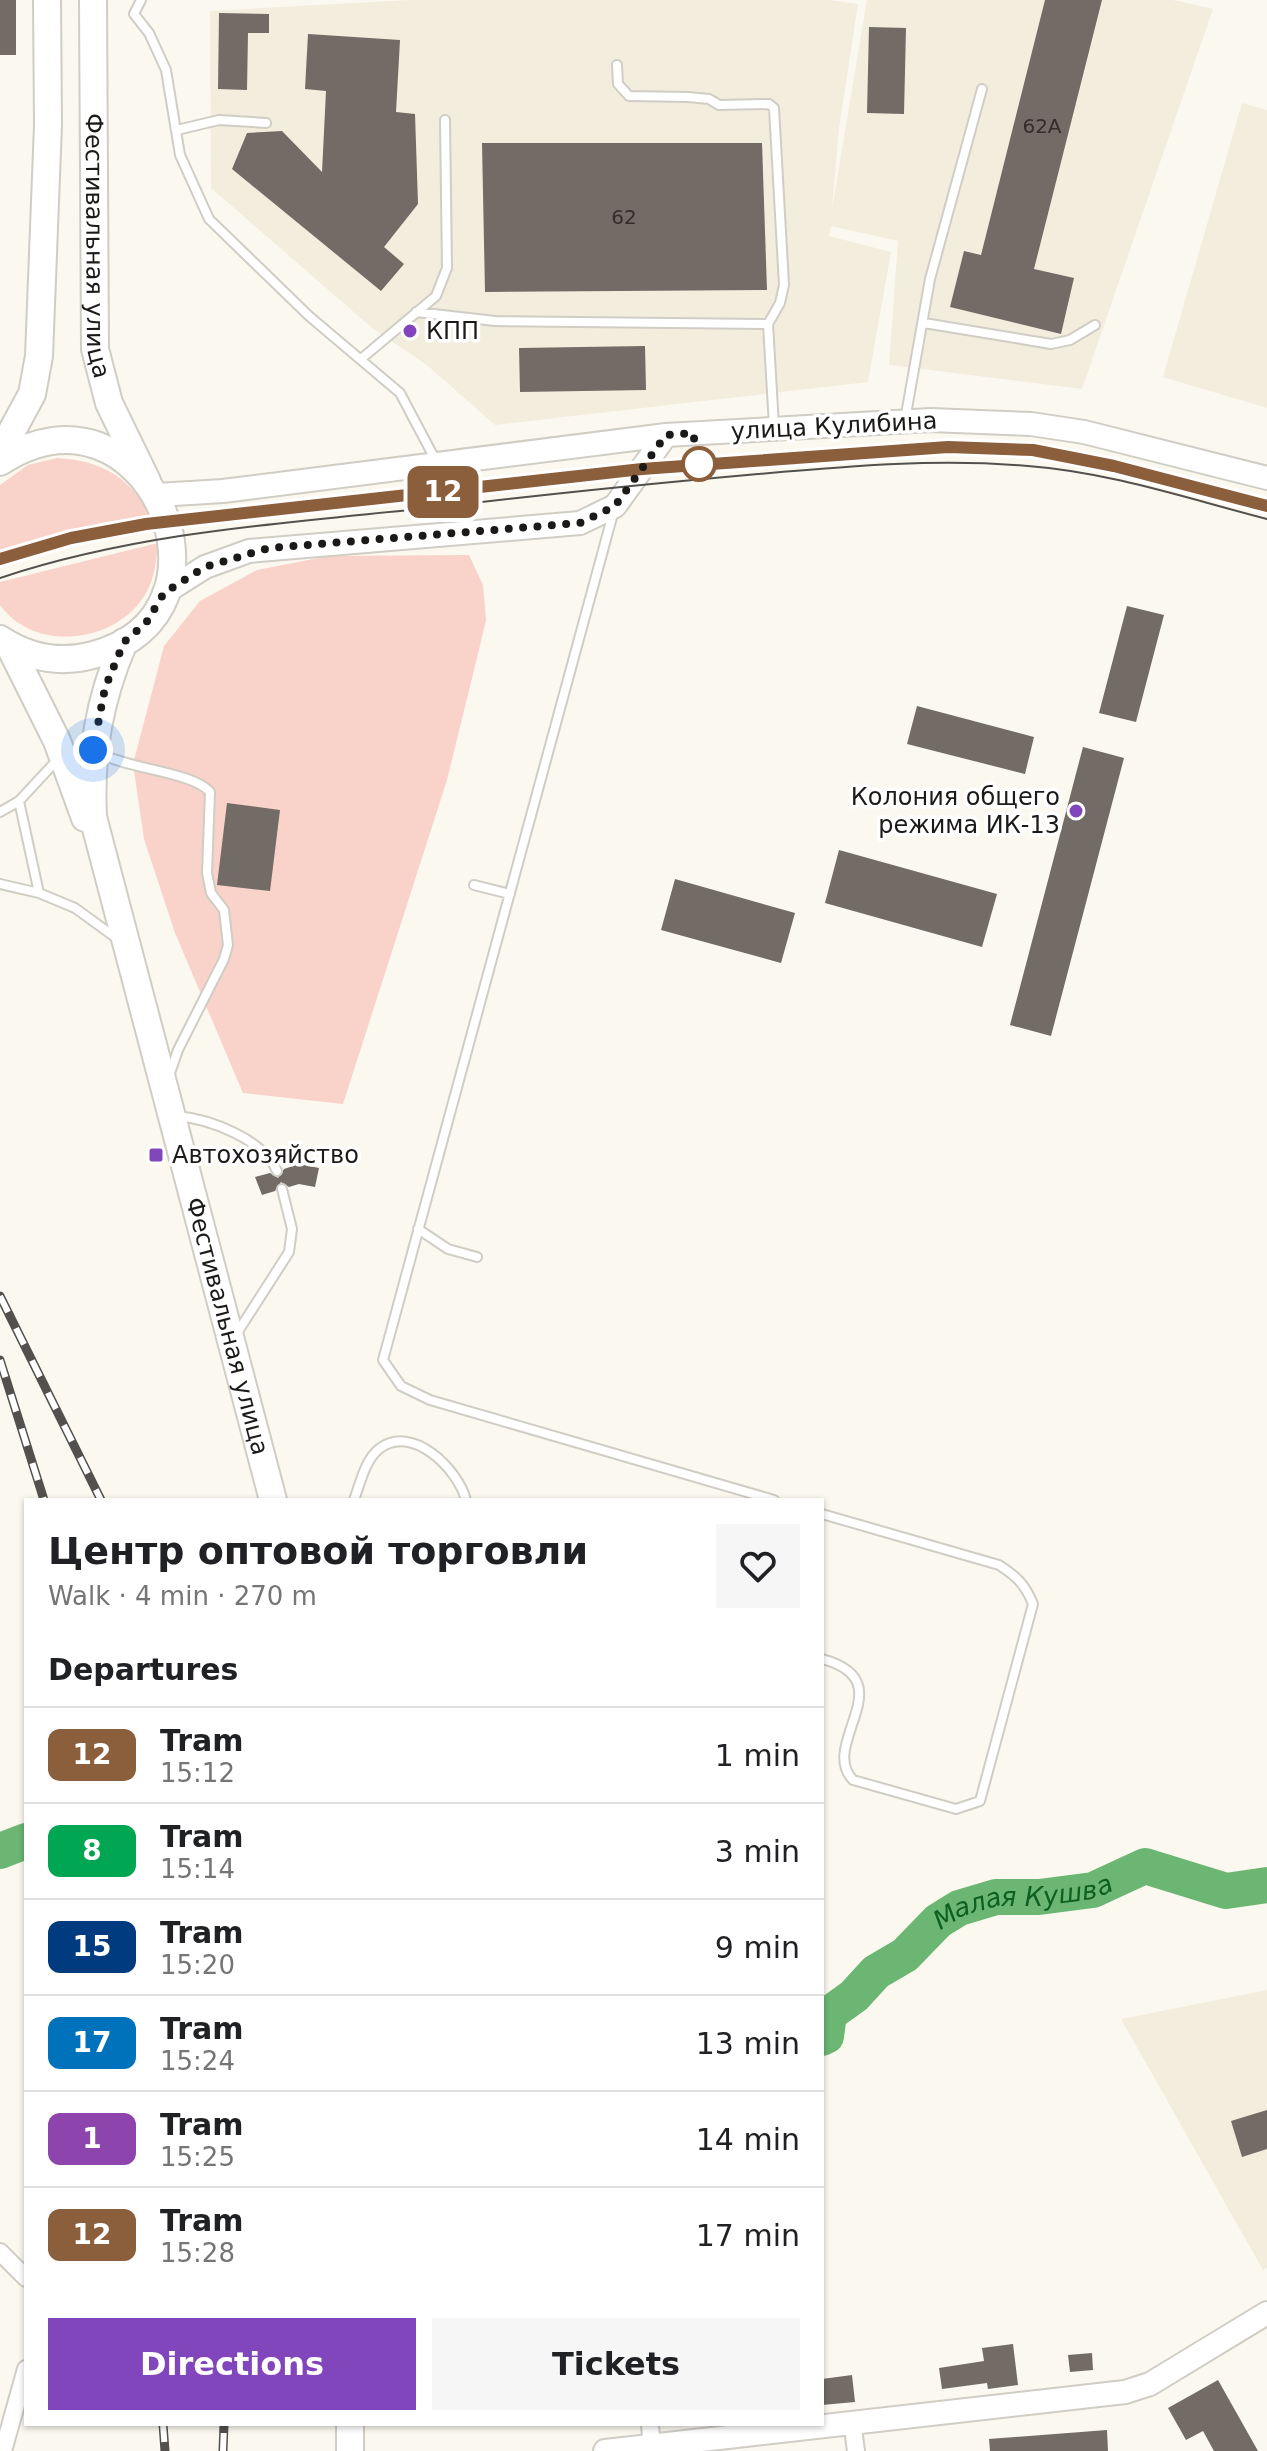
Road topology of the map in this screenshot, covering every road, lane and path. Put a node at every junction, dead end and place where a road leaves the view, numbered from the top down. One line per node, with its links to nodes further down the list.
1 (47, 0): 17 (main road, Фестивальная улица)
2 (93, 0): 21 (main road, Фестивальная улица)
3 (141, 0): 8 (lane)
4 (617, 65): 11 (lane)
5 (982, 89): 10 (lane)
6 (445, 120): 9 (lane)
7 (266, 123): 8 (lane)
8 (177, 130): 13 (lane)
9 (416, 312): 11 (lane); 13 (lane)
10 (924, 323): 12 (lane); 14 (lane)
11 (768, 324): 15 (lane)
12 (1095, 325)
13 (361, 359): 19 (lane)
14 (905, 420): 15 (street, улица Кулибина); 20 (street, улица Кулибина)
15 (774, 427): 16 (street, улица Кулибина)
16 (666, 435): 19 (street, улица Кулибина); 22 (street)
17 (0, 453)
18 (0, 462): 21 (main road)
19 (438, 465): 21 (street, улица Кулибина)
20 (1267, 478)
21 (152, 488): 23 (main road, Фестивальная улица)
22 (615, 506): 23 (street); 34 (lane)
23 (164, 593): 25 (main road)
24 (4, 642): 25 (main road); 27 (main road, Фестивальная улица)
25 (124, 642): 26 (main road, Фестивальная улица)
26 (93, 750): 30 (main road, Фестивальная улица); 36 (lane)
27 (62, 754): 28 (lane); 30 (main road, Фестивальная улица)
28 (19, 801): 29 (lane); 33 (lane)
29 (0, 812)
30 (107, 873): 35 (main road, Фестивальная улица)
31 (0, 884): 33 (lane)
32 (474, 885): 34 (lane)
33 (39, 893): 35 (lane)
34 (510, 894): 39 (lane)
35 (125, 944): 36 (main road, Фестивальная улица)
36 (167, 1104): 37 (lane); 41 (main road, Фестивальная улица)
37 (277, 1171)
38 (282, 1189): 41 (lane)
39 (418, 1229): 40 (lane); 45 (lane)
40 (477, 1257)
41 (232, 1341): 42 (main road, Фестивальная улица)
42 (272, 1498)
43 (355, 1498): 44 (lane)
44 (466, 1498)
45 (767, 1498)
46 (824, 1515): 47 (lane)
47 (824, 1660)
48 (0, 2252): 49 (street)
49 (24, 2276)
50 (1267, 2313): 52 (street)
51 (24, 2376): 57 (street)
52 (852, 2421): 53 (street); 60 (street)
53 (824, 2424)
54 (350, 2426): 58 (main road)
55 (799, 2426): 56 (street)
56 (651, 2440): 59 (street)
57 (3, 2451)
58 (350, 2451)
59 (605, 2451)
60 (856, 2451)

